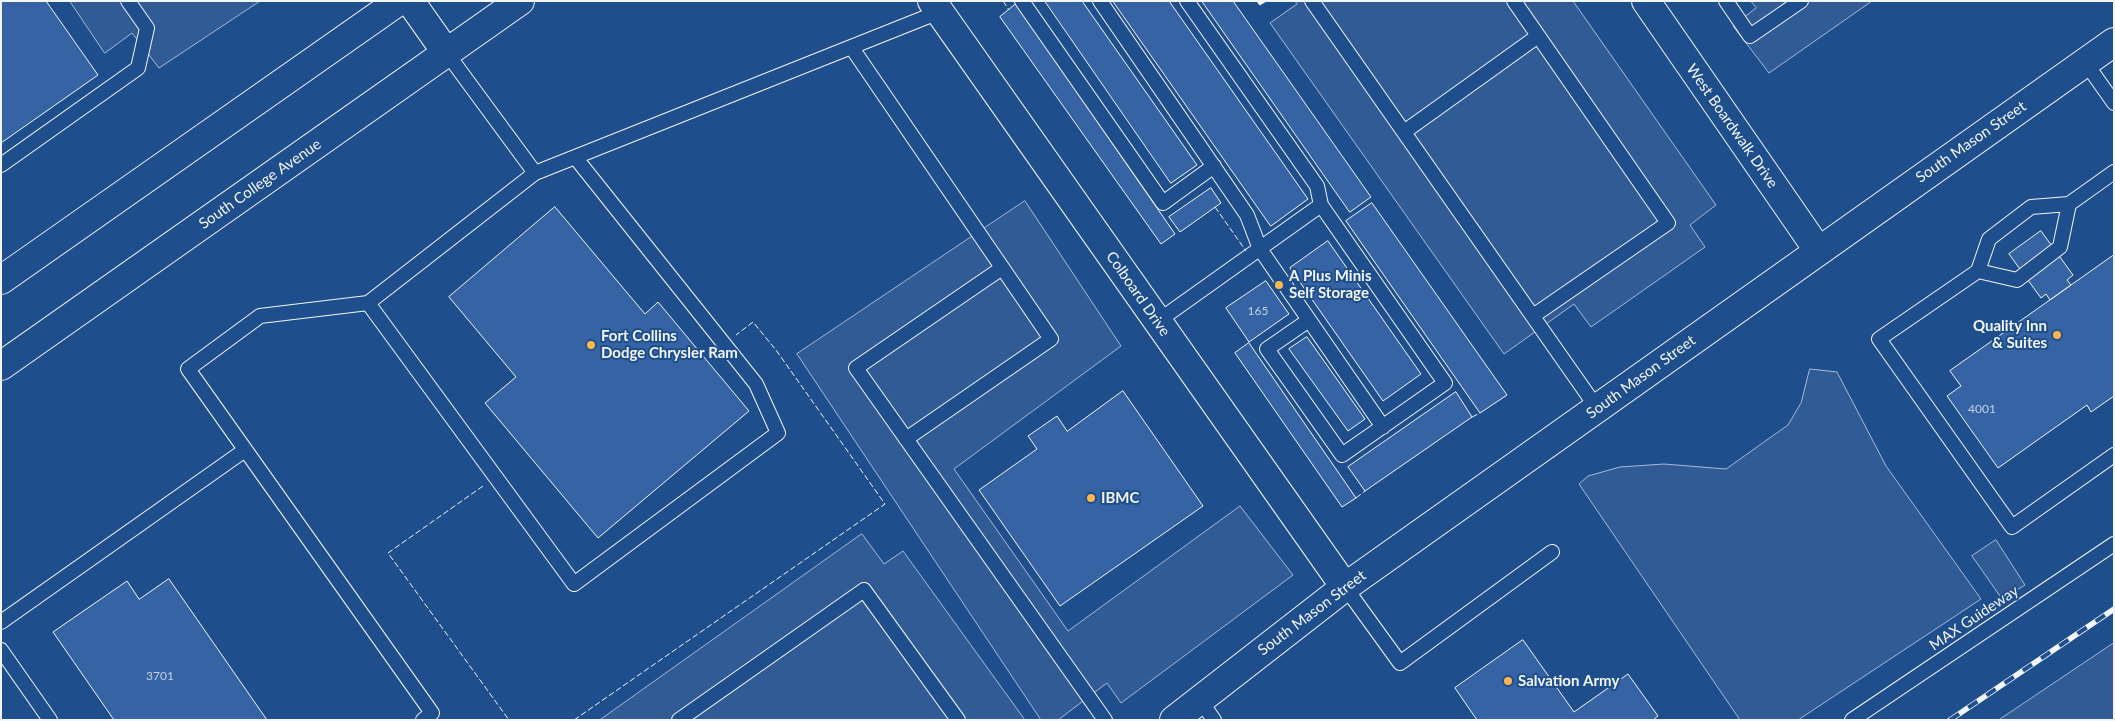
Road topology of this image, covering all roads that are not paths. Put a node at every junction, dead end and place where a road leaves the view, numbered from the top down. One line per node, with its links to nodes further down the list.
1 (128, 1): 22 (lane)
2 (399, 1): 32 (main road)
3 (410, 1): 17 (main road)
4 (520, 1): 17 (main road, South College Avenue)
5 (1022, 1): 23 (lane)
6 (1100, 1): 23 (lane)
7 (1187, 1): 27 (lane)
8 (1312, 1): 20 (lane)
9 (1514, 1): 14 (lane)
10 (1646, 1): 29 (main road, West Boardwalk Drive)
11 (1726, 1): 12 (lane)
12 (1800, 1)
13 (935, 6): 16 (lane); 36 (main road, Colboard Drive)
14 (1538, 36): 20 (lane); 34 (lane)
15 (2114, 42): 18 (main road, South Mason Street)
16 (852, 48): 21 (lane); 30 (lane)
17 (446, 52): 25 (lane); 37 (main road, South College Avenue)
18 (2085, 62): 19 (lane); 29 (main road, South Mason Street)
19 (2114, 103)
20 (1404, 132): 34 (lane)
21 (575, 157): 25 (lane); 33 (lane)
22 (1, 165)
23 (1214, 166): 28 (lane)
24 (2114, 172): 26 (lane)
25 (535, 173): 33 (lane)
26 (2069, 204): 31 (lane); 31 (lane)
27 (1321, 205): 28 (lane); 39 (lane)
28 (1260, 249): 35 (lane); 36 (lane)
29 (1818, 250): 38 (main road, South Mason Street)
30 (1002, 268): 40 (lane); 40 (lane)
31 (1978, 271): 42 (lane)
32 (1, 280)
33 (368, 303): 41 (lane)
34 (1532, 316): 38 (lane)
35 (1308, 320): 39 (lane); 39 (lane)
36 (1158, 322): 45 (main road, Colboard Drive)
37 (1, 366)
38 (1597, 408): 45 (main road, South Mason Street)
39 (1383, 426)
40 (906, 439): 53 (lane)
41 (245, 450): 46 (lane); 50 (lane)
42 (2114, 455)
43 (2114, 544): 55 (lane, MAX Guideway)
44 (1552, 552): 45 (lane)
45 (1345, 587): 48 (main road, South Mason Street)
46 (1, 622)
47 (1, 650): 49 (lane)
48 (1207, 710): 54 (main road, South Mason Street)
49 (50, 720)
50 (423, 720)
51 (679, 720): 52 (lane)
52 (958, 720)
53 (1105, 720)
54 (1174, 720)
55 (1852, 720)

